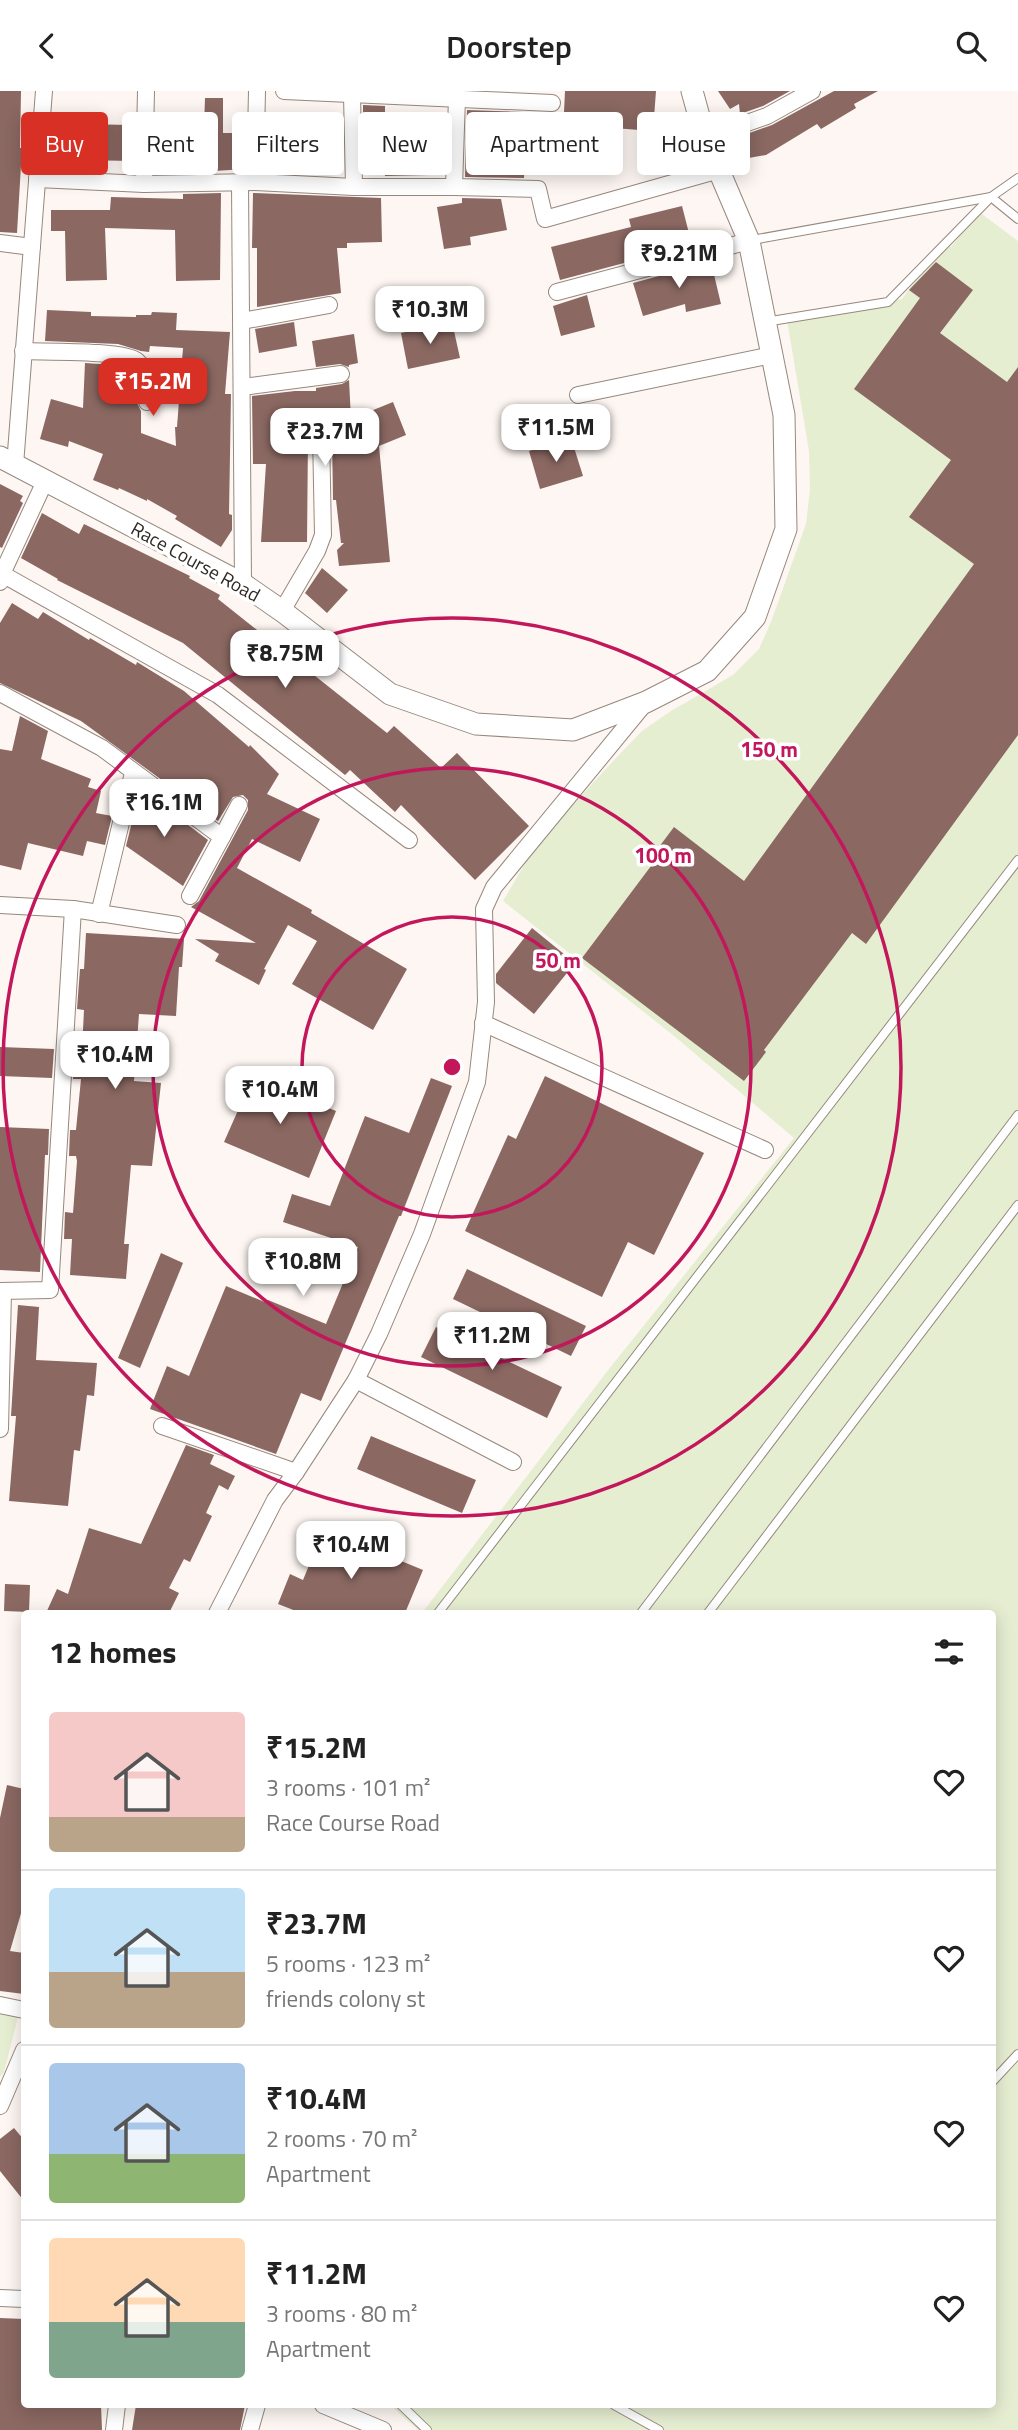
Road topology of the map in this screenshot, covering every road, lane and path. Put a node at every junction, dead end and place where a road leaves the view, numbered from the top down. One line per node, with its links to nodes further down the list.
1 (44, 91): 15 (street)
2 (146, 91): 17 (street)
3 (257, 91): 16 (street)
4 (284, 91): 7 (street)
5 (692, 91): 10 (street, Race Course Road)
6 (812, 91): 11 (street)
7 (352, 95): 8 (street); 18 (street)
8 (457, 98): 9 (street); 19 (street)
9 (552, 103)
10 (698, 112)
11 (750, 122)
12 (701, 175): 19 (street)
13 (721, 175): 22 (street, Race Course Road)
14 (1018, 178): 20 (lane)
15 (37, 179): 17 (street); 24 (street)
16 (247, 183): 17 (street); 18 (street); 27 (street)
17 (144, 184)
18 (354, 187): 19 (street)
19 (454, 187)
20 (991, 197): 21 (lane); 22 (lane); 28 (lane)
21 (1018, 219)
22 (749, 241): 25 (street); 28 (street, Race Course Road)
23 (0, 243): 24 (street)
24 (32, 247): 29 (street)
25 (557, 292)
26 (329, 305): 27 (street)
27 (242, 321): 32 (street)
28 (765, 322): 30 (street, Race Course Road)
29 (23, 351): 34 (street); 36 (street)
30 (772, 355): 33 (street); 42 (street, Race Course Road)
31 (341, 374): 32 (street)
32 (243, 387): 39 (street)
33 (578, 395)
34 (146, 402)
35 (321, 433): 40 (street)
36 (7, 461): 37 (street, Race Course Road)
37 (46, 479): 38 (street); 39 (street, Race Course Road)
38 (1, 577): 46 (street)
39 (243, 584): 40 (street, Race Course Road)
40 (282, 611): 42 (street, Race Course Road)
41 (0, 693): 43 (street)
42 (646, 702): 53 (street)
43 (133, 773): 45 (street); 51 (street)
44 (239, 805): 45 (street)
45 (222, 837): 48 (street)
46 (409, 840)
47 (1018, 860): 64 (lane)
48 (190, 896)
49 (0, 905): 50 (street)
50 (73, 909): 51 (street); 57 (street)
51 (99, 914): 52 (street)
52 (177, 925)
53 (483, 1023): 55 (street); 58 (street)
54 (1018, 1115): 65 (lane)
55 (765, 1150)
56 (1018, 1205): 66 (lane)
57 (1, 1291): 60 (street)
58 (356, 1380): 61 (street); 62 (street)
59 (162, 1426): 62 (street)
60 (0, 1429)
61 (513, 1462)
62 (296, 1472): 63 (street)
63 (219, 1610)
64 (440, 1610)
65 (643, 1610)
66 (710, 1610)
67 (0, 2005): 68 (street)
68 (21, 2009)
69 (1018, 2054): 71 (lane)
70 (21, 2057): 72 (street)
71 (996, 2078)
72 (0, 2106)
73 (0, 2298): 74 (street)
74 (21, 2299)
75 (117, 2408): 81 (street)
76 (256, 2408): 82 (street)
77 (328, 2408): 80 (street)
78 (404, 2408): 84 (lane)
79 (619, 2408): 85 (lane)
80 (349, 2422): 83 (street)
81 (114, 2430)
82 (250, 2430)
83 (383, 2430)
84 (427, 2430)
85 (659, 2430)

